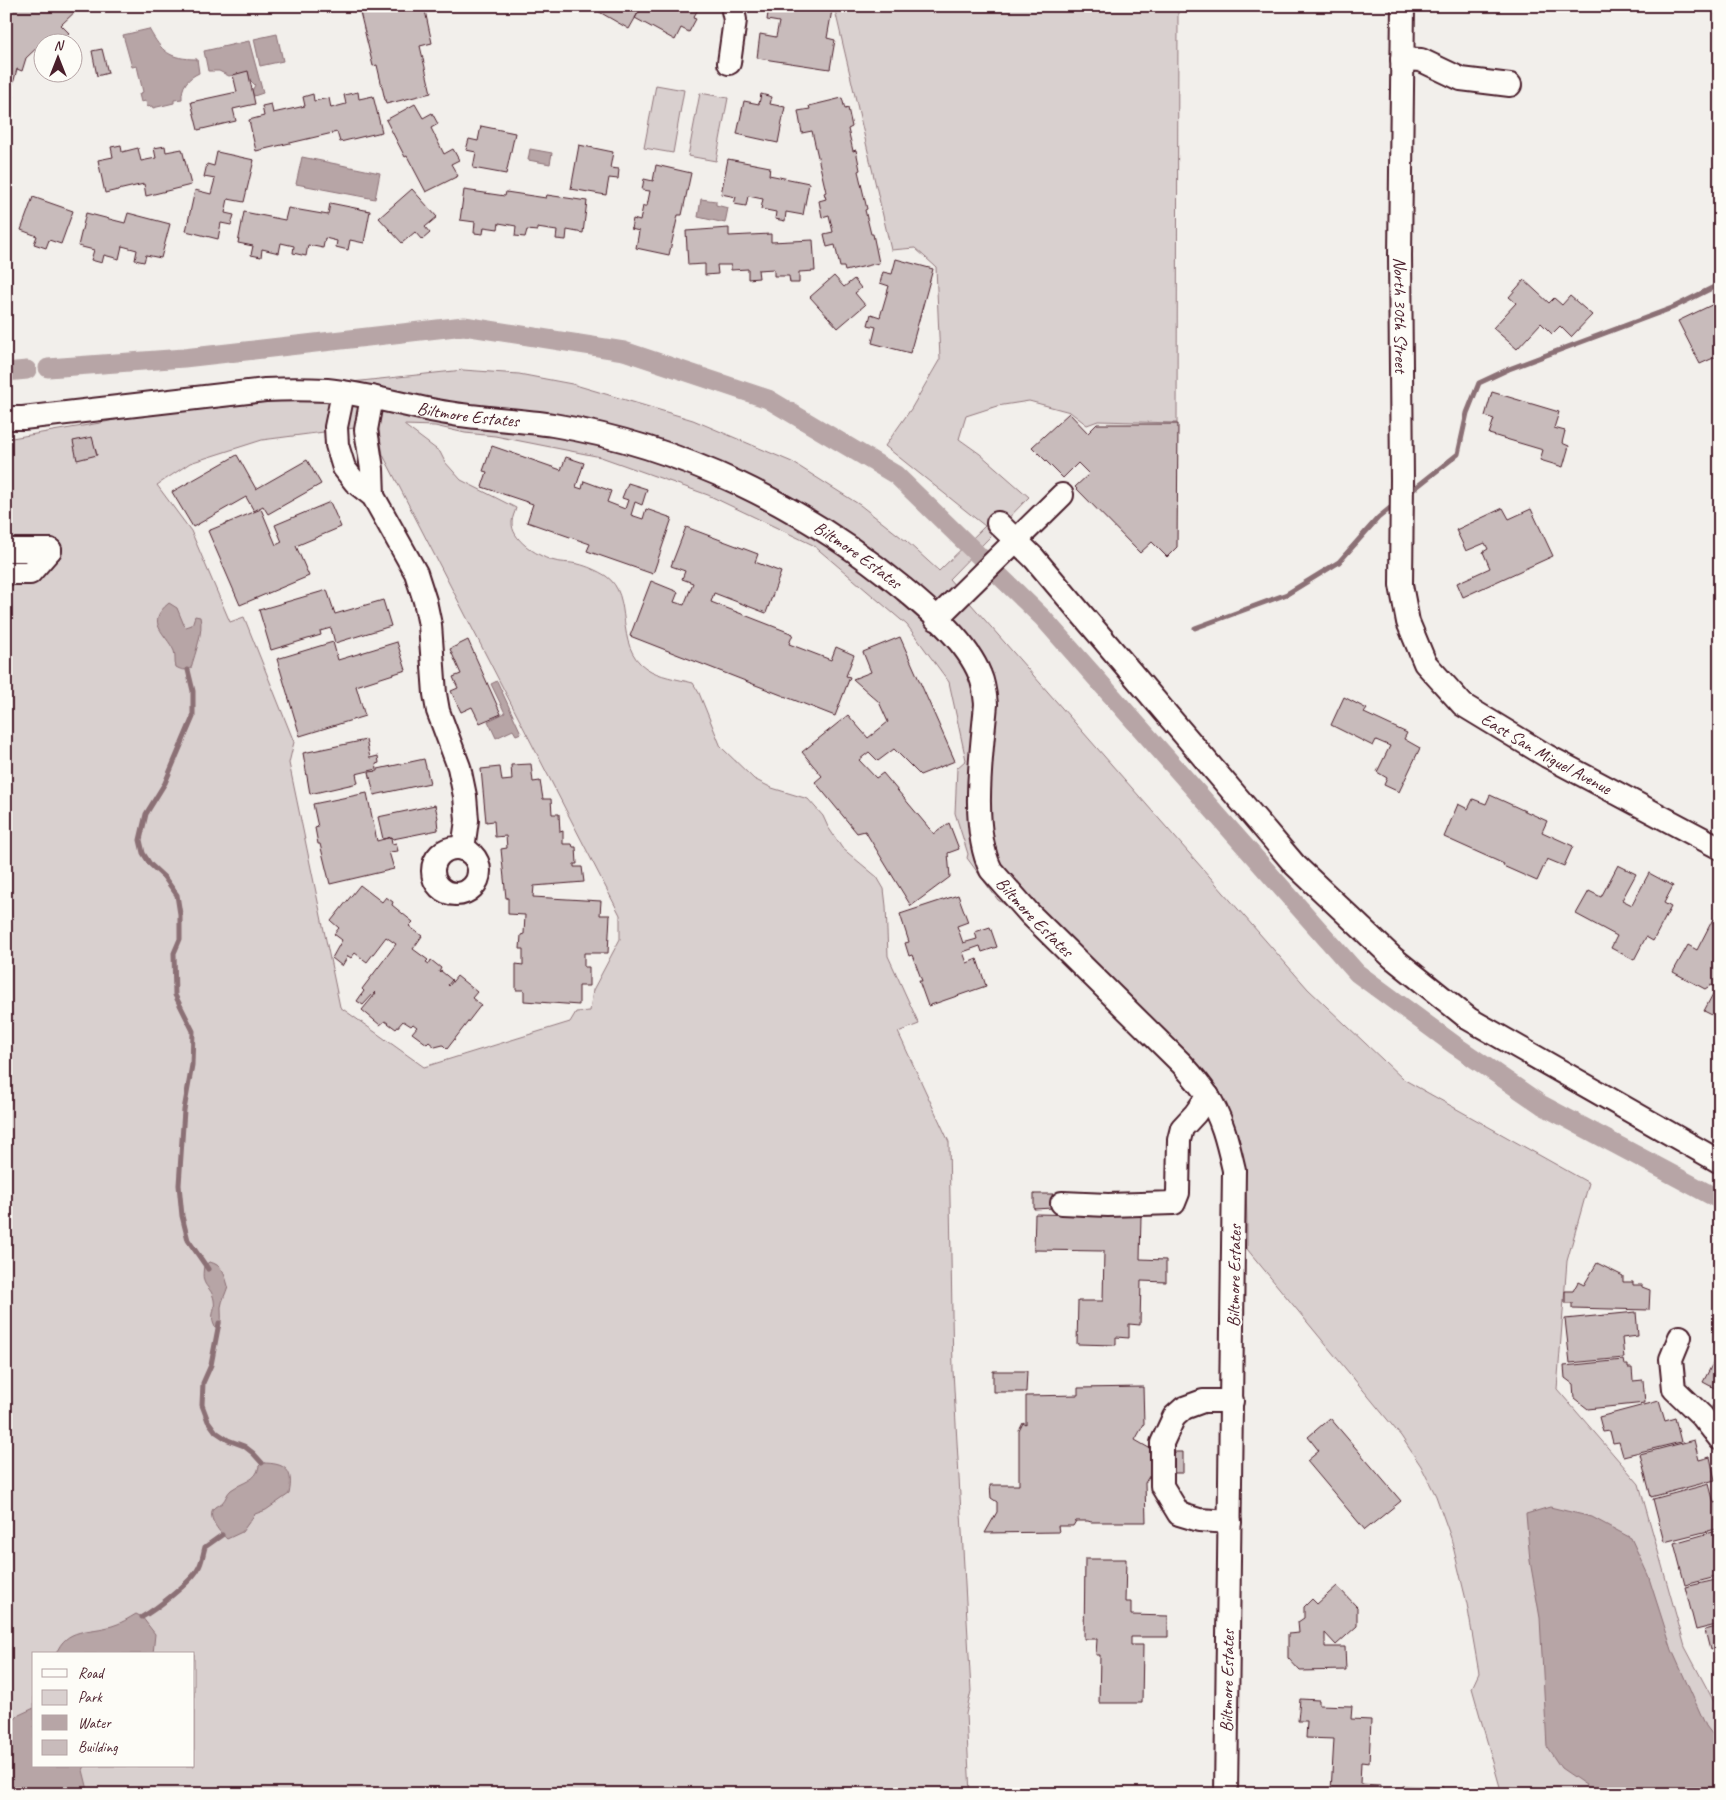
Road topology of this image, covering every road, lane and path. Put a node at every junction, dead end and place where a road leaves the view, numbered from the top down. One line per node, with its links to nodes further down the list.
1 (732, 6): 4 (street)
2 (1403, 6): 3 (street, North 30th Street)
3 (1402, 59): 5 (street); 16 (street, North 30th Street)
4 (729, 63)
5 (1510, 85)
6 (343, 393): 7 (street, Biltmore Estates); 8 (street, Biltmore Estates); 10 (street)
7 (372, 397): 10 (street); 15 (street, Biltmore Estates)
8 (6, 418)
9 (1062, 495): 12 (street)
10 (373, 496): 17 (street)
11 (998, 522): 12 (street)
12 (1012, 543): 15 (street); 20 (street)
13 (6, 550): 14 (street)
14 (6, 573)
15 (936, 619): 19 (street, Biltmore Estates)
16 (1408, 622): 18 (street, East San Miguel Avenue)
17 (463, 848)
18 (1720, 848)
19 (1208, 1096): 21 (street); 23 (street, Biltmore Estates)
20 (1720, 1162)
21 (1062, 1203)
22 (1680, 1337): 24 (street)
23 (1232, 1401): 25 (street, Biltmore Estates); 25 (street)
24 (1720, 1439)
25 (1230, 1522): 26 (street, Biltmore Estates)
26 (1226, 1794)

